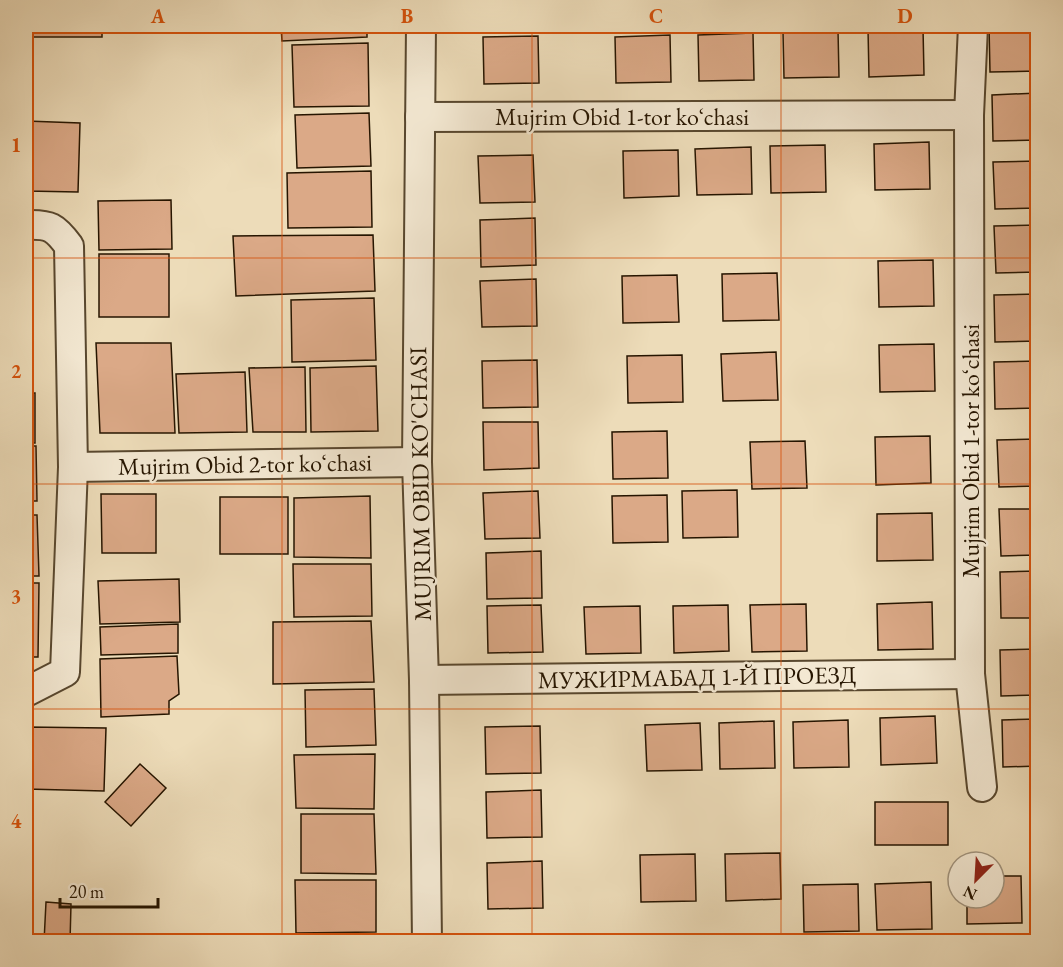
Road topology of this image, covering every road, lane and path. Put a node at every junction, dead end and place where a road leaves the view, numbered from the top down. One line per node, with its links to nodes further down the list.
1 (421, 26): 4 (street, MUJRIM OBID KO'CHASI)
2 (973, 26): 3 (street, Mujrim Obid 1-tor koʻchasi)
3 (969, 115): 4 (street, Mujrim Obid 1-tor koʻchasi); 8 (street, Mujrim Obid 1-tor koʻchasi)
4 (420, 117): 6 (street, MUJRIM OBID KO'CHASI)
5 (26, 225): 7 (street)
6 (417, 462): 7 (street, Mujrim Obid 2-tor koʻchasi); 9 (street, MUJRIM OBID KO'CHASI)
7 (73, 467): 10 (street)
8 (970, 674): 9 (street, МУЖИРМАБАД 1-Й ПРОЕЗД); 11 (street, Mujrim Obid 1-tor koʻchasi)
9 (424, 681): 12 (street, MUJRIM OBID KO'CHASI)
10 (26, 692)
11 (982, 787)
12 (427, 942)

